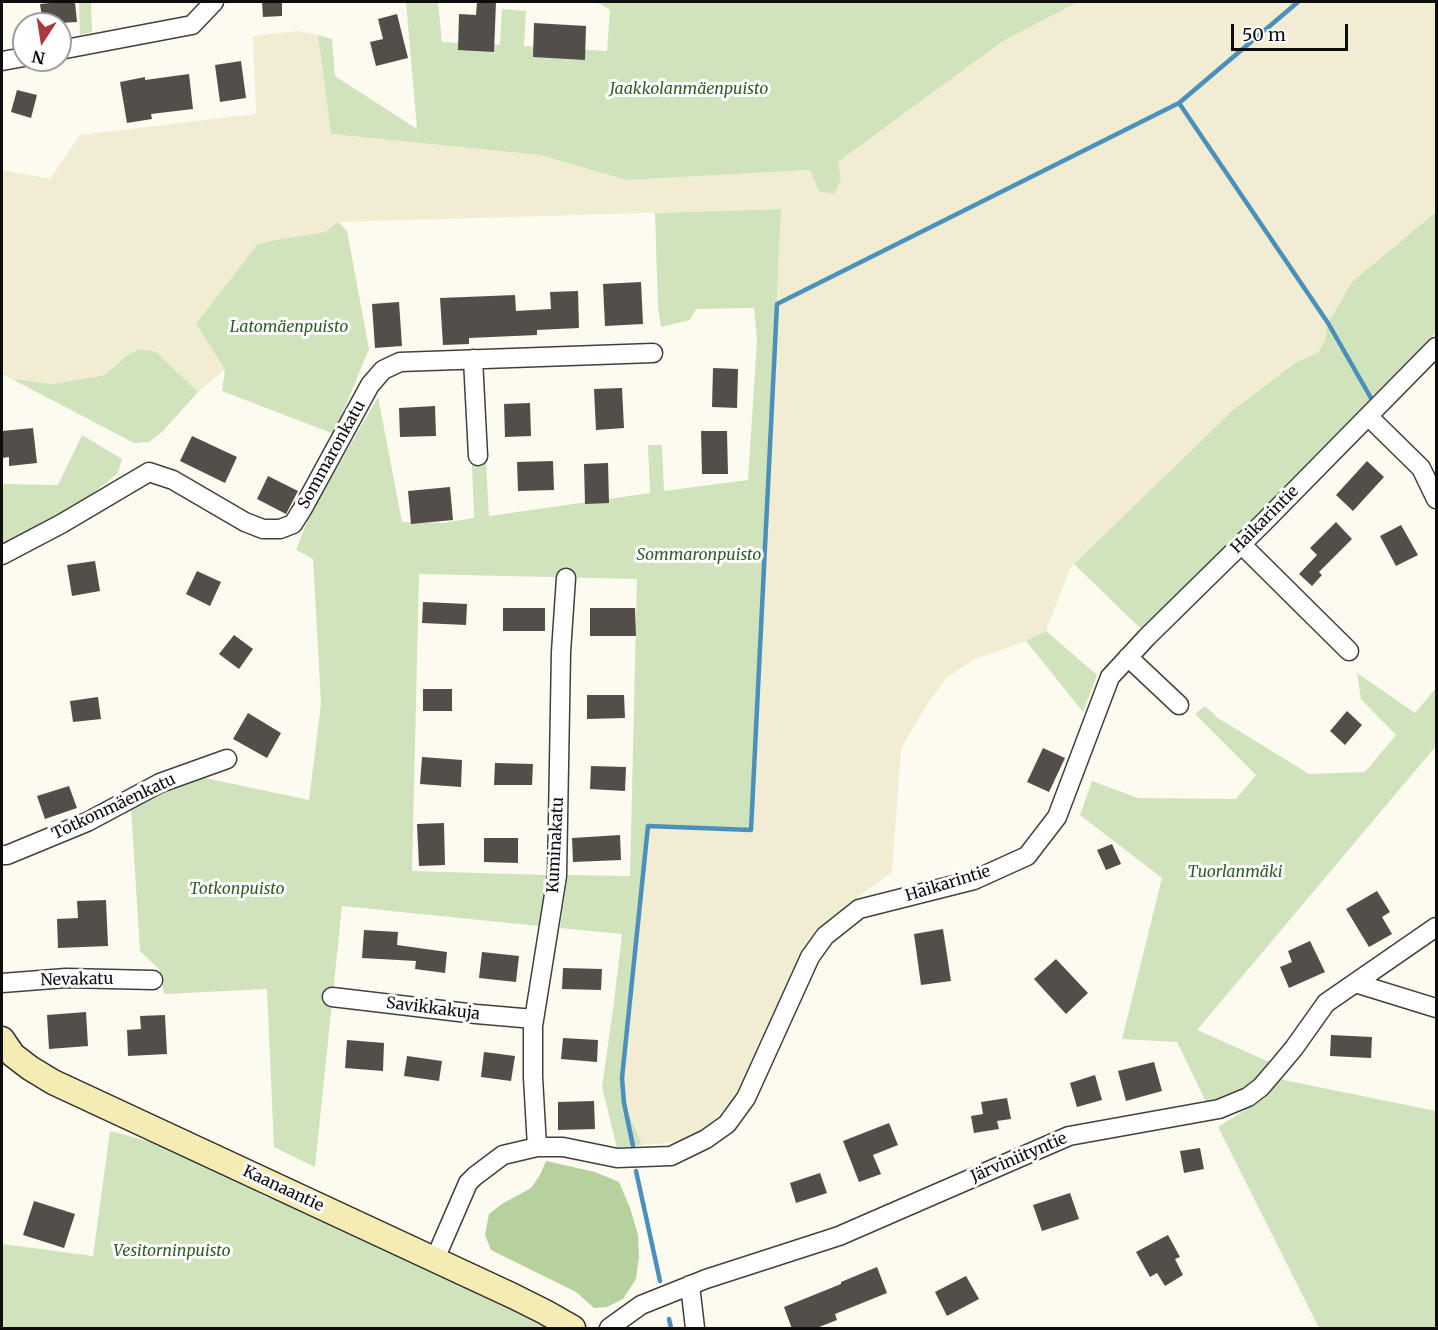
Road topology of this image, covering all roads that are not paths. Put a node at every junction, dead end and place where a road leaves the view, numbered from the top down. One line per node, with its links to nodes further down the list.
1 (214, 2): 2 (street)
2 (72, 48)
3 (1437, 347): 6 (street, Haikarintie)
4 (653, 353): 5 (street, Sommaronkatu)
5 (473, 358): 7 (street); 10 (street, Sommaronkatu)
6 (1368, 416): 8 (street); 9 (street, Haikarintie)
7 (478, 456)
8 (1437, 499)
9 (1241, 544): 12 (street); 13 (street, Haikarintie)
10 (2, 555)
11 (566, 578): 23 (street, Kuminakatu)
12 (1349, 651)
13 (1128, 657): 14 (street); 25 (street, Haikarintie)
14 (1179, 705)
15 (227, 759): 16 (street, Totkonmäenkatu)
16 (2, 855)
17 (1437, 927): 19 (street, Järviniityntie)
18 (153, 980): 20 (street, Nevakatu)
19 (1355, 983): 22 (street); 27 (street, Järviniityntie)
20 (2, 984)
21 (332, 997): 23 (street, Savikkakuja)
22 (1437, 1008)
23 (534, 1019): 25 (street, Kuminakatu)
24 (2, 1039): 26 (street, Kaanaantie)
25 (537, 1147): 26 (street, Haikarintie)
26 (435, 1259): 28 (street, Kaanaantie)
27 (690, 1285): 29 (street, Järviniityntie); 30 (street)
28 (573, 1329)
29 (609, 1329)
30 (695, 1329)

